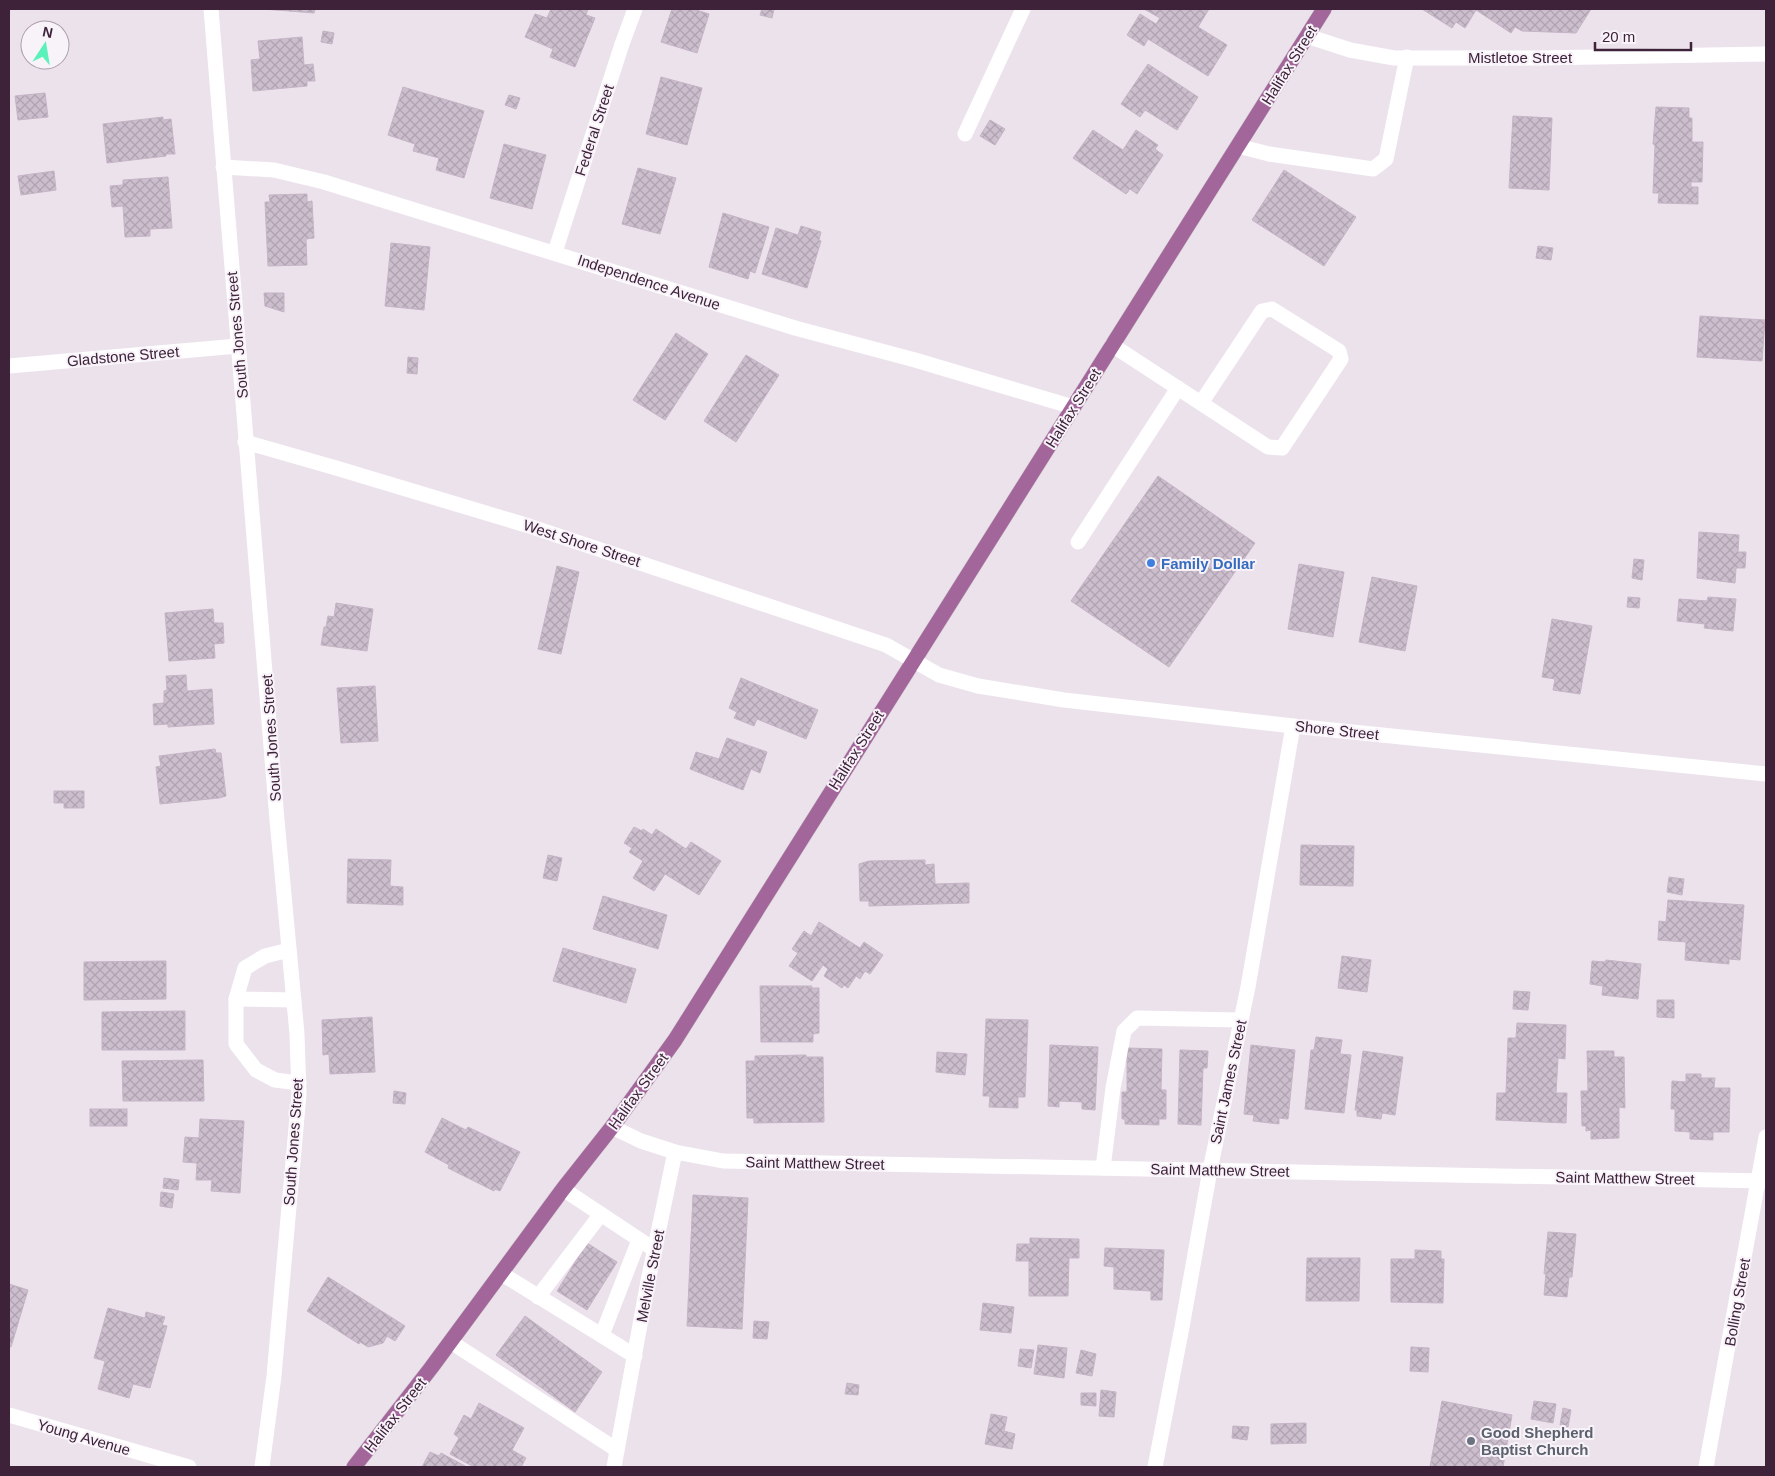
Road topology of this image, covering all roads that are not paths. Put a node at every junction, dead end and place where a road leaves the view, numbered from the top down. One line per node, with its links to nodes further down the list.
1 (211, 9): 10 (street, South Jones Street)
2 (635, 9): 11 (street, Federal Street)
3 (1023, 9): 8 (street)
4 (1324, 9): 5 (main road, Halifax Street)
5 (1307, 36): 7 (street, Mistletoe Street); 9 (main road, Halifax Street)
6 (1766, 54): 7 (street, Mistletoe Street)
7 (1406, 58): 9 (street)
8 (965, 134)
9 (1238, 146): 12 (main road, Halifax Street)
10 (223, 167): 11 (street, Independence Avenue); 13 (street, South Jones Street)
11 (554, 252): 17 (street, Independence Avenue)
12 (1112, 345): 15 (street); 17 (main road, Halifax Street)
13 (238, 346): 14 (street, Gladstone Street); 18 (street, South Jones Street)
14 (9, 366)
15 (1178, 388): 16 (street); 19 (street)
16 (1201, 403): 16 (street)
17 (1073, 408): 20 (main road, Halifax Street)
18 (245, 442): 20 (street, West Shore Street); 23 (street, South Jones Street)
19 (1078, 542)
20 (913, 660): 21 (street, Shore Street); 28 (main road, Halifax Street)
21 (1293, 726): 22 (street, Shore Street); 26 (street, Saint James Street)
22 (1766, 774)
23 (289, 950): 24 (street); 25 (street, South Jones Street)
24 (236, 999): 25 (street); 27 (street)
25 (294, 1000): 27 (street, South Jones Street)
26 (1240, 1020): 31 (street); 32 (street, Saint James Street)
27 (299, 1083): 46 (street, South Jones Street)
28 (612, 1128): 30 (street); 34 (main road, Halifax Street)
29 (1766, 1137): 33 (street, Bolling Street)
30 (675, 1152): 31 (street, Saint Matthew Street); 37 (street, Melville Street)
31 (1104, 1168): 32 (street, Saint Matthew Street)
32 (1210, 1170): 33 (street, Saint Matthew Street); 49 (street, Saint James Street)
33 (1762, 1181): 50 (street, Bolling Street)
34 (563, 1190): 35 (street); 38 (main road, Halifax Street)
35 (601, 1214): 36 (street); 39 (street)
36 (639, 1240): 37 (street); 40 (street)
37 (655, 1250): 42 (street, Melville Street)
38 (502, 1274): 39 (street); 41 (main road, Halifax Street)
39 (538, 1296): 40 (street)
40 (602, 1335): 42 (street)
41 (450, 1342): 44 (street); 47 (main road, Halifax Street)
42 (635, 1356): 44 (street, Melville Street)
43 (9, 1415): 45 (street, Young Avenue)
44 (617, 1450): 48 (street, Melville Street)
45 (188, 1467)
46 (262, 1467)
47 (354, 1467)
48 (614, 1467)
49 (1155, 1467)
50 (1706, 1467)

